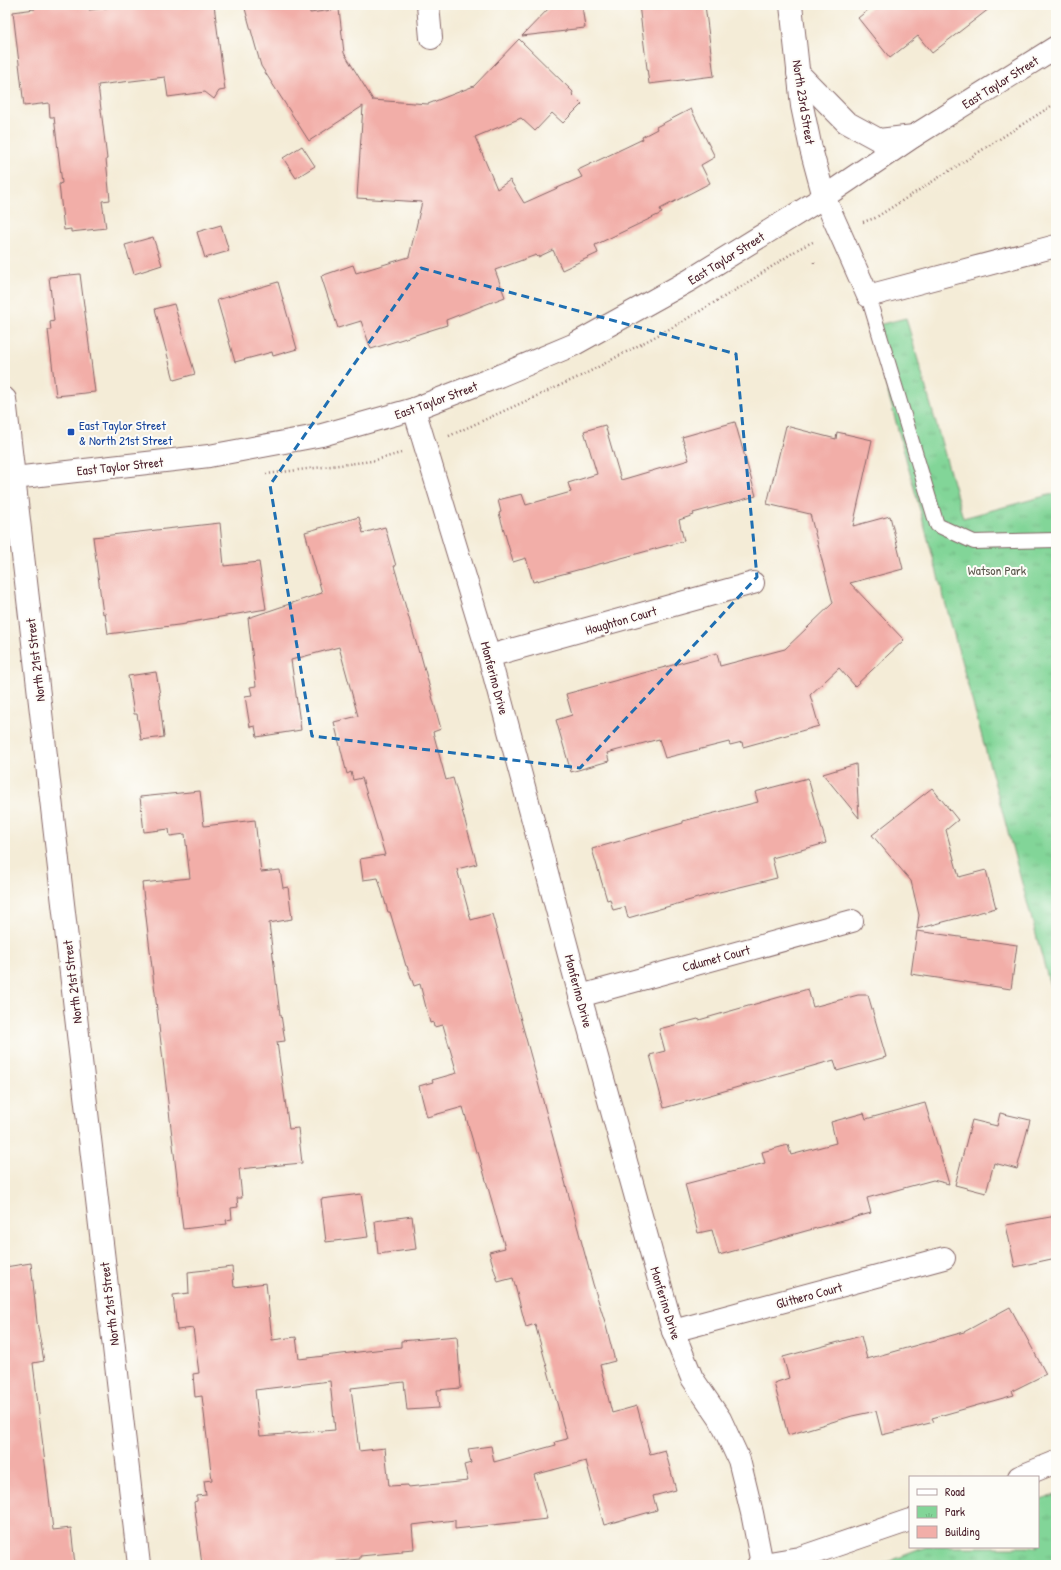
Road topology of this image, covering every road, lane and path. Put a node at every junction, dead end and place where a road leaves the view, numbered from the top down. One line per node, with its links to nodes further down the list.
1 (428, 5): 3 (street)
2 (791, 5): 5 (street, North 23rd Street)
3 (431, 38)
4 (1056, 47): 7 (street, East Taylor Street)
5 (798, 73): 7 (street); 8 (street, North 23rd Street)
6 (1056, 103): 9 (path)
7 (914, 136): 8 (street, East Taylor Street)
8 (824, 197): 9 (street); 13 (street, East Taylor Street)
9 (839, 231): 11 (street)
10 (1056, 246): 11 (street)
11 (868, 296): 15 (lane)
12 (5, 399): 14 (street, North 21st Street)
13 (414, 410): 14 (street, East Taylor Street); 17 (street, Monferino Drive)
14 (9, 478): 25 (street, North 21st Street)
15 (1056, 540)
16 (753, 583): 17 (street, Houghton Court)
17 (489, 656): 19 (street, Monferino Drive)
18 (852, 921): 19 (street, Calumet Court)
19 (580, 996): 21 (street, Monferino Drive)
20 (944, 1258): 21 (street, Glithero Court)
21 (673, 1331): 26 (street, Monferino Drive)
22 (1056, 1462): 23 (street)
23 (1021, 1476)
24 (909, 1520): 26 (street)
25 (140, 1565)
26 (760, 1565)

